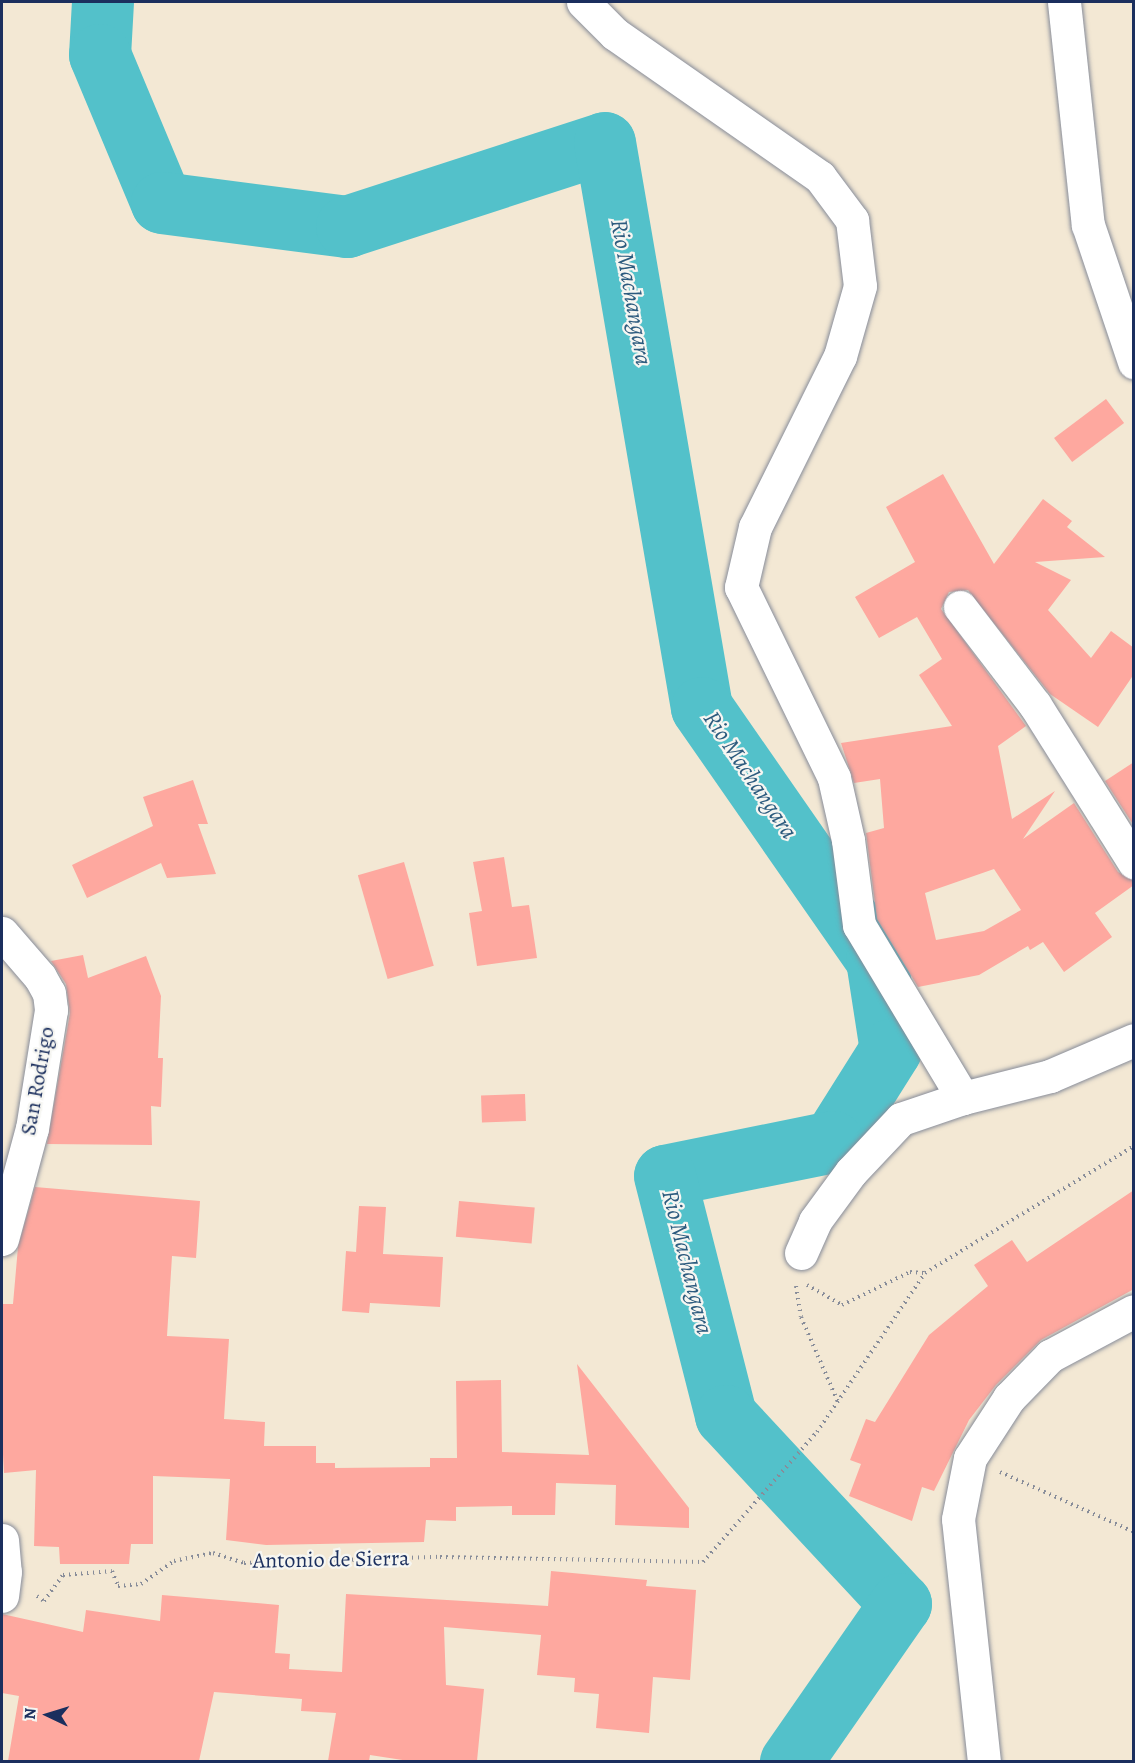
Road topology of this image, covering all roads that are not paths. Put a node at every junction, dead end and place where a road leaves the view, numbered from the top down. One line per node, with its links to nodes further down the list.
1 (583, 2): 8 (street)
2 (1064, 2): 3 (street)
3 (1134, 362)
4 (960, 607): 5 (street)
5 (1134, 862)
6 (4, 943): 9 (street, San Rodrigo)
7 (1134, 1040): 8 (street)
8 (963, 1098): 10 (street)
9 (2, 1239)
10 (798, 1263)
11 (1134, 1311): 14 (street)
12 (2, 1540): 13 (street)
13 (3, 1580)
14 (984, 1761)

